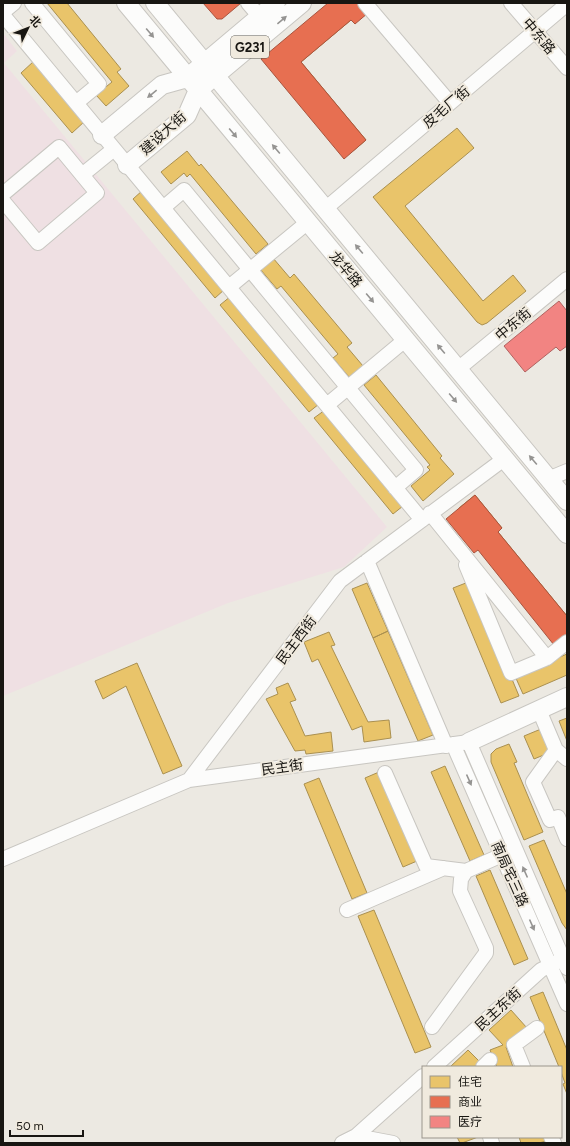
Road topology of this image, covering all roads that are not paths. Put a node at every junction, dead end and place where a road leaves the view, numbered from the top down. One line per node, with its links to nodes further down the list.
1 (14, 3): 11 (street)
2 (32, 3): 17 (street)
3 (126, 3): 16 (main road, 龙华路, one-way to 16)
4 (155, 3): 15 (main road, 龙华路)
5 (248, 3): 12 (street)
6 (276, 3): 12 (main road, 建设大街 / G231)
7 (302, 3): 15 (main road, 建设大街 / G231, one-way to 7)
8 (365, 3): 18 (street)
9 (511, 3): 13 (street, 中东路)
10 (567, 4): 13 (street, 皮毛厂街)
11 (3, 13): 17 (street)
12 (260, 17): 15 (main road, 建设大街 / G231)
13 (536, 31): 14 (street, 中东路); 18 (street, 皮毛厂街)
14 (567, 68)
15 (210, 70): 16 (main road, 建设大街 / G231); 26 (main road, 龙华路, one-way to 15)
16 (193, 84): 19 (main road, 建设大街, one-way to 19); 21 (main road, 建设大街); 27 (main road, 龙华路, one-way to 27)
17 (76, 103): 19 (street)
18 (450, 104): 26 (street, 皮毛厂街)
19 (102, 135): 20 (street)
20 (114, 149): 21 (street); 22 (street)
21 (127, 165): 25 (street)
22 (82, 175): 23 (street); 24 (street)
23 (3, 194)
24 (3, 201)
25 (163, 208): 28 (street); 30 (street)
26 (325, 208): 32 (main road, 龙华路, one-way to 26)
27 (308, 222): 28 (street); 31 (main road, 龙华路, one-way to 31)
28 (250, 270): 30 (street); 33 (street)
29 (567, 279): 32 (street, 中东街)
30 (229, 287): 34 (street)
31 (405, 340): 33 (street); 35 (main road, 龙华路, one-way to 35)
32 (458, 369): 37 (main road, 龙华路, one-way to 32)
33 (348, 388): 34 (street); 38 (street)
34 (327, 405): 38 (street)
35 (504, 459): 40 (street, 民主西街); 41 (main road, 龙华路)
36 (567, 471): 37 (street)
37 (548, 479): 39 (main road, 龙华路)
38 (396, 488): 40 (street)
39 (567, 501)
40 (426, 517): 42 (street); 43 (street, 民主西街)
41 (567, 534)
42 (460, 551): 45 (street); 45 (street)
43 (367, 561): 48 (street); 52 (street, 民主西街)
44 (567, 642): 45 (street)
45 (547, 658)
46 (567, 697): 47 (main road, 民主街)
47 (539, 710): 48 (main road, 民主街); 49 (street)
48 (456, 744): 52 (street, 民主街); 54 (street, 南局宅三路); 55 (street, 南局宅三路, one-way to 55)
49 (556, 750): 50 (street); 53 (street)
50 (567, 759)
51 (385, 773): 57 (street)
52 (189, 780): 56 (street, 民主街)
53 (567, 839)
54 (515, 849): 55 (street); 60 (street, 南局宅三路, one-way to 54)
55 (502, 855): 58 (street); 61 (street, 南局宅三路, one-way to 61)
56 (3, 859)
57 (444, 868): 58 (street); 59 (street)
58 (466, 871): 63 (street)
59 (347, 910)
60 (566, 962): 61 (street, 民主东街)
61 (550, 965): 62 (street, 南局宅三路); 65 (street, 民主东街)
62 (567, 1004)
63 (432, 1027)
64 (537, 1028): 66 (street)
65 (435, 1066)
66 (523, 1066)
67 (422, 1077): 68 (street)
68 (358, 1140): 69 (street); 70 (street)
69 (342, 1143)
70 (393, 1143)

